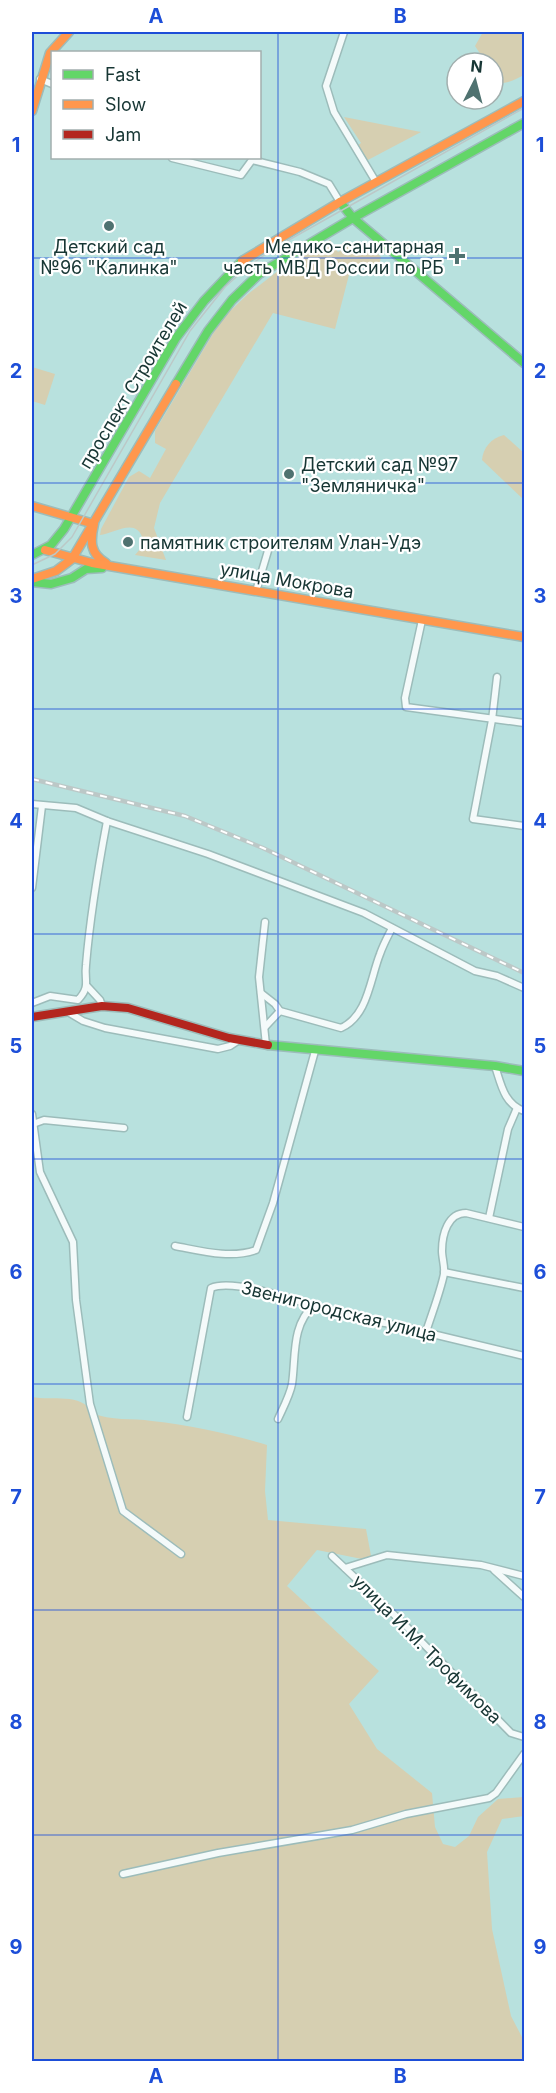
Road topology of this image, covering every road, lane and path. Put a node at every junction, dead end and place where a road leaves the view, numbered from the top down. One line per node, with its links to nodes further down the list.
1 (69, 32): 3 (main road)
2 (344, 32): 11 (street)
3 (52, 51)
4 (51, 52): 5 (main road)
5 (40, 79): 6 (street); 8 (main road)
6 (51, 84)
7 (525, 101): 11 (main road, проспект Строителей)
8 (32, 111)
9 (525, 123): 13 (main road, проспект Строителей)
10 (176, 159): 12 (street)
11 (376, 182): 12 (main road, проспект Строителей)
12 (339, 202): 13 (main road); 16 (main road, проспект Строителей)
13 (353, 218): 14 (main road); 17 (main road, проспект Строителей)
14 (525, 363)
15 (32, 506): 16 (main road)
16 (72, 518): 17 (main road); 19 (main road, проспект Строителей)
17 (94, 524): 21 (main road, проспект Строителей); 22 (main road)
18 (270, 544): 24 (street)
19 (45, 550): 20 (main road, проспект Строителей); 21 (main road, улица Мокрова)
20 (32, 555)
21 (72, 559): 22 (main road, улица Мокрова); 23 (main road)
22 (114, 567): 23 (main road); 24 (main road, улица Мокрова)
23 (32, 581)
24 (256, 591): 25 (main road, улица Мокрова)
25 (422, 620): 26 (main road, улица Мокрова); 28 (street)
26 (525, 636)
27 (497, 677): 28 (street)
28 (492, 720): 29 (street); 33 (street)
29 (525, 723)
30 (32, 804): 31 (street)
31 (42, 806): 32 (street); 34 (street)
32 (108, 821): 36 (street); 37 (street)
33 (525, 826)
34 (32, 888)
35 (265, 922): 39 (street)
36 (392, 928): 38 (street); 43 (street)
37 (87, 986): 40 (street); 41 (street)
38 (525, 988)
39 (261, 993): 43 (street); 45 (street)
40 (32, 1003)
41 (102, 1006): 42 (main road); 46 (main road)
42 (67, 1011): 44 (main road); 46 (street)
43 (280, 1011): 45 (street)
44 (32, 1017)
45 (265, 1027): 47 (street)
46 (239, 1040): 47 (main road)
47 (266, 1045): 48 (main road)
48 (315, 1051): 49 (main road); 58 (street)
49 (495, 1066): 50 (main road); 51 (street)
50 (525, 1071)
51 (517, 1108): 52 (street); 56 (street)
52 (525, 1111)
53 (32, 1114): 54 (street)
54 (33, 1124): 55 (street); 66 (street)
55 (124, 1128)
56 (489, 1218): 57 (street); 59 (street)
57 (525, 1227)
58 (176, 1246)
59 (444, 1272): 60 (street); 62 (street)
60 (525, 1288)
61 (314, 1305): 62 (street, Звенигородская улица); 64 (street, Звенигородская улица); 65 (street)
62 (426, 1332): 63 (street, Звенигородская улица)
63 (525, 1356)
64 (187, 1416)
65 (278, 1419)
66 (181, 1554)
67 (332, 1556): 68 (street, улица И.М. Трофимова)
68 (345, 1568): 69 (street); 72 (street, улица И.М. Трофимова)
69 (491, 1568): 70 (street); 71 (street)
70 (525, 1576)
71 (525, 1597)
72 (525, 1737)
73 (525, 1754): 74 (street)
74 (123, 1874)

